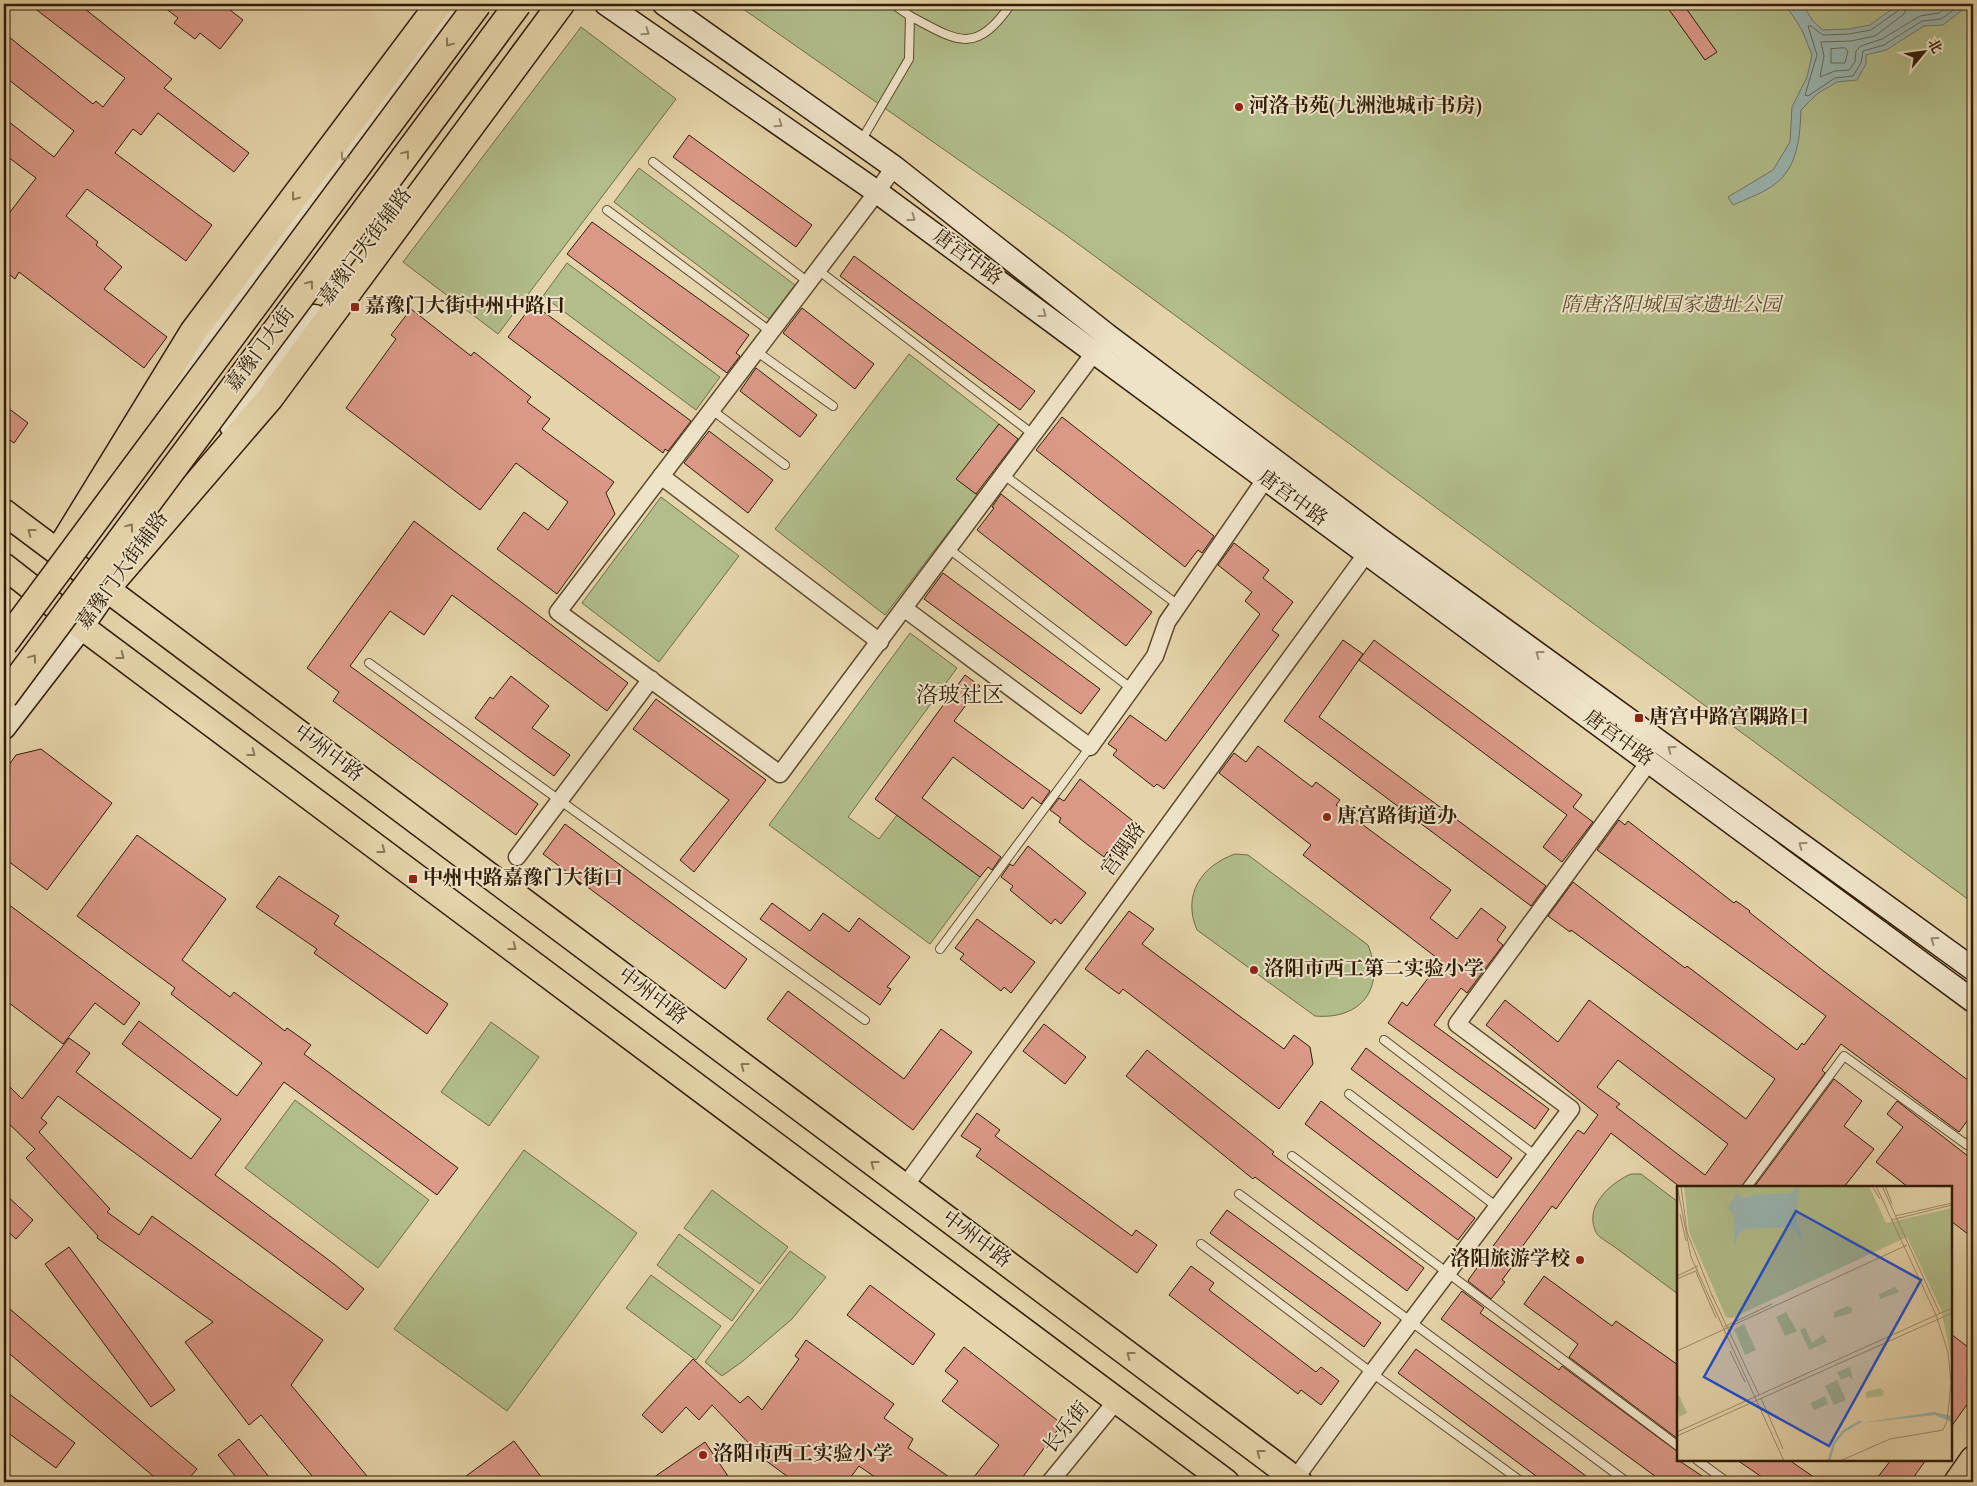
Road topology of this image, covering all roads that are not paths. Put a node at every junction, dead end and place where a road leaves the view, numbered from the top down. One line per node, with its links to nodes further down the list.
1 (439, 4): 31 (highway, one-way to 31)
2 (454, 4): 31 (main road, one-way to 31)
3 (478, 4): 40 (highway, 嘉豫门大街, one-way to 40, bridge)
4 (518, 4): 44 (highway, 嘉豫门大街, one-way to 4, bridge)
5 (545, 4): 34 (main road, 嘉豫门大街辅路)
6 (561, 4): 34 (highway)
7 (606, 4): 15 (main road, 唐宫中路, one-way to 15)
8 (664, 4): 12 (main road, 唐宫中路)
9 (893, 4): 11 (lane)
10 (1011, 4): 11 (lane)
11 (910, 16): 12 (lane)
12 (860, 143): 14 (main road, 唐宫中路)
13 (653, 162): 17 (lane)
14 (894, 167): 15 (street); 19 (main road, 唐宫中路)
15 (877, 192): 17 (street); 19 (main road, 唐宫中路, one-way to 19)
16 (607, 210): 18 (lane)
17 (813, 276): 18 (street); 23 (lane)
18 (770, 332): 20 (street)
19 (1101, 344): 23 (street); 25 (main road, 唐宫中路)
20 (756, 351): 21 (lane); 22 (street)
21 (833, 406)
22 (712, 410): 24 (lane); 27 (street)
23 (1034, 435): 26 (street)
24 (785, 466)
25 (1271, 470): 29 (main road, 唐宫中路); 35 (street)
26 (1004, 475): 30 (street); 35 (lane)
27 (662, 476): 39 (street); 42 (street)
28 (4, 512): 31 (main road, 中州中路, one-way to 28)
29 (1372, 546): 47 (main road, 唐宫中路); 51 (main road, 唐宫中路, one-way to 29); 59 (street, 宫隅路)
30 (949, 549): 36 (street); 43 (lane)
31 (58, 552): 33 (main road); 34 (main road, 中州中路)
32 (4, 566): 33 (main road)
33 (34, 588): 37 (main road); 38 (main road)
34 (107, 588): 37 (main road, 嘉豫门大街辅路); 59 (main road, 中州中路, one-way to 34)
35 (1178, 605): 43 (street)
36 (905, 609): 39 (street); 46 (street)
37 (82, 627): 45 (main road, 嘉豫门大街辅路); 67 (main road, one-way to 67)
38 (4, 629)
39 (880, 642): 42 (street)
40 (4, 644)
41 (369, 663): 48 (lane)
42 (651, 680): 48 (street)
43 (1132, 689): 46 (street)
44 (4, 697)
45 (4, 728)
46 (1090, 747): 50 (lane)
47 (1649, 762): 52 (main road, 唐宫中路); 58 (street)
48 (560, 800): 49 (street); 53 (lane)
49 (517, 857)
50 (940, 949)
51 (1973, 969)
52 (1973, 1001)
53 (865, 1020)
54 (1384, 1040): 58 (lane)
55 (1349, 1094): 62 (lane)
56 (1973, 1137): 60 (lane)
57 (1292, 1156): 64 (lane)
58 (1536, 1156): 62 (street)
59 (905, 1186): 71 (main road, 中州中路, one-way to 59)
60 (1749, 1186)
61 (1239, 1194): 65 (lane)
62 (1497, 1208): 64 (street)
63 (1201, 1244): 66 (lane)
64 (1446, 1274): 65 (street); 68 (lane)
65 (1411, 1321): 66 (street); 75 (lane)
66 (1372, 1373): 71 (street); 74 (lane)
67 (1116, 1400): 72 (street, 长乐街); 73 (main road)
68 (1677, 1445)
69 (1973, 1459): 77 (main road)
70 (1697, 1461): 76 (lane)
71 (1297, 1481)
72 (1050, 1482)
73 (1226, 1482)
74 (1522, 1482)
75 (1627, 1482)
76 (1727, 1482)
77 (1957, 1482)

